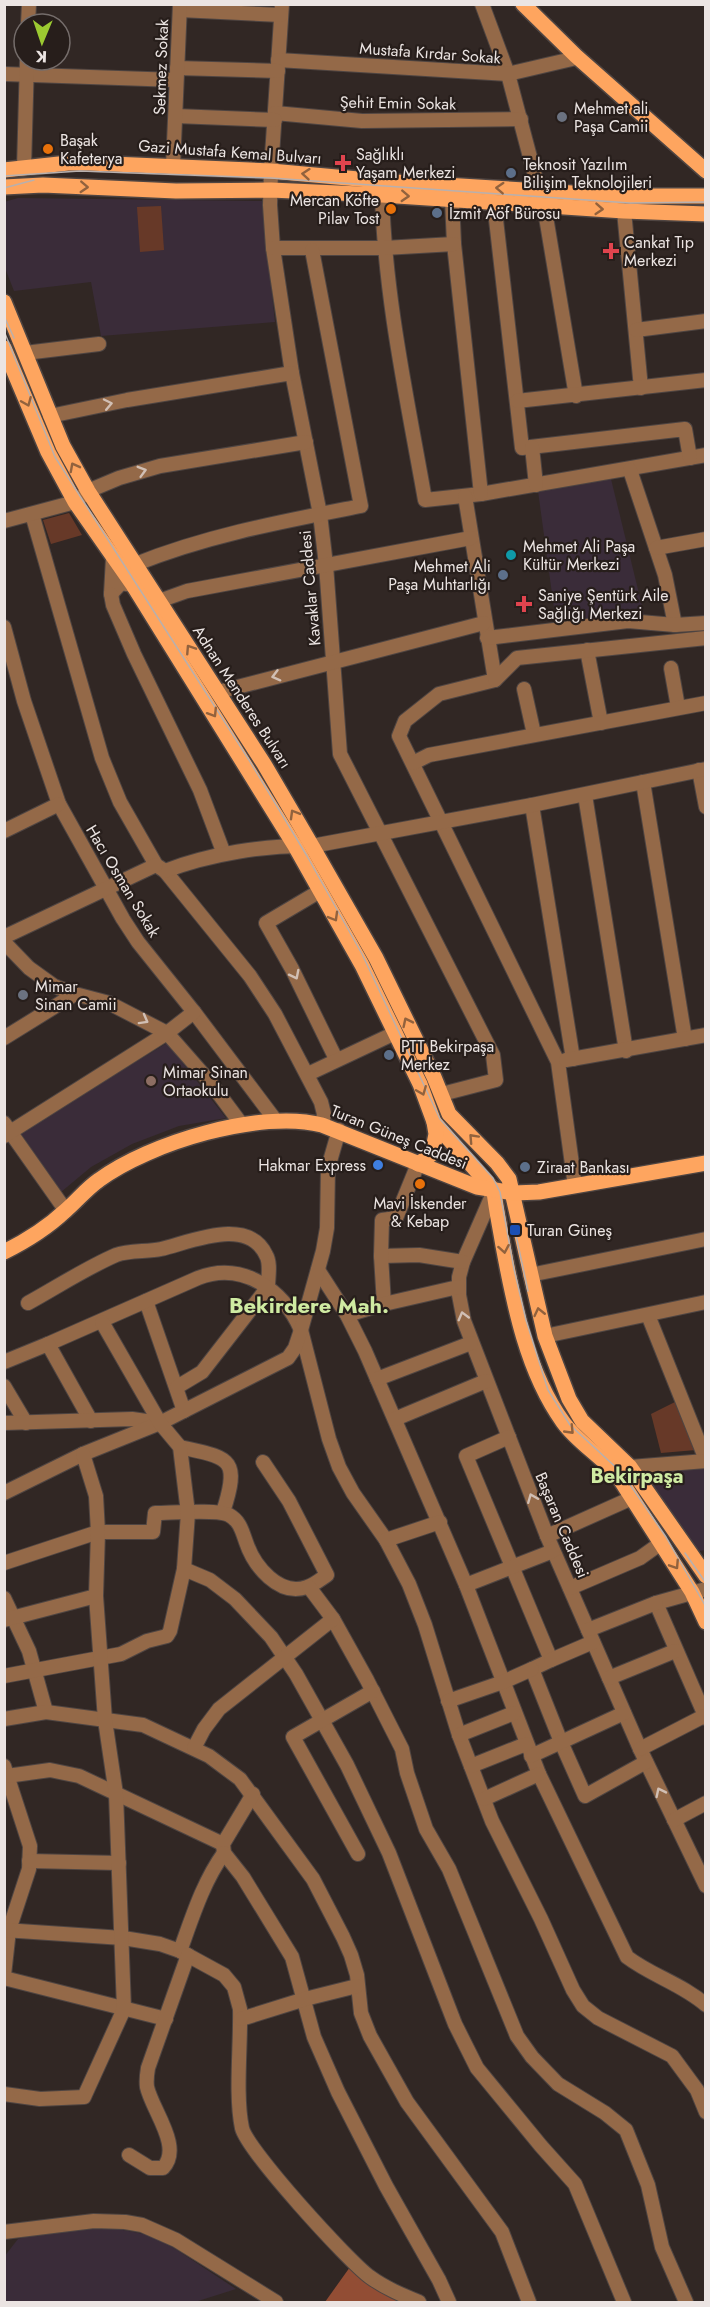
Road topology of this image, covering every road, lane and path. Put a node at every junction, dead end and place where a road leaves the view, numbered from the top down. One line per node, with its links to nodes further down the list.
1 (482, 4): 10 (street)
2 (523, 4): 5 (main road)
3 (180, 7): 4 (street); 9 (street, Sekmez Sokak)
4 (281, 10): 6 (street, Kavaklar Caddesi)
5 (576, 56): 10 (street, Mustafa Kırdar Sokak); 19 (main road)
6 (278, 65): 9 (street, Mustafa Kırdar Sokak); 10 (street, Mustafa Kırdar Sokak); 13 (street, Kavaklar Caddesi)
7 (26, 72): 11 (street)
8 (4, 74): 11 (street, Mustafa Kırdar Sokak)
9 (177, 74): 11 (street, Mustafa Kırdar Sokak); 12 (street, Sekmez Sokak)
10 (508, 74): 14 (street)
11 (26, 75): 16 (street)
12 (176, 116): 13 (street, Şehit Emin Sokak); 15 (street, Sekmez Sokak)
13 (275, 117): 14 (street, Şehit Emin Sokak); 18 (street, Kavaklar Caddesi)
14 (521, 119): 23 (street)
15 (173, 166): 16 (main road, Gazi Mustafa Kemal Bulvarı); 18 (main road, Gazi Mustafa Kemal Bulvarı)
16 (24, 168): 17 (main road, Gazi Mustafa Kemal Bulvarı)
17 (4, 170)
18 (271, 171): 22 (street, Kavaklar Caddesi); 23 (main road, Gazi Mustafa Kemal Bulvarı, one-way to 18)
19 (705, 171)
20 (44, 185): 21 (main road, Gazi Mustafa Kemal Bulvarı); 22 (main road, Gazi Mustafa Kemal Bulvarı, one-way to 22); 24 (main road)
21 (4, 187)
22 (271, 190): 25 (main road, Gazi Mustafa Kemal Bulvarı); 33 (street, Kavaklar Caddesi)
23 (539, 190): 26 (main road, Gazi Mustafa Kemal Bulvarı)
24 (4, 193)
25 (382, 195): 27 (main road, Gazi Mustafa Kemal Bulvarı, one-way to 27); 34 (street)
26 (705, 196)
27 (452, 199): 28 (main road, Gazi Mustafa Kemal Bulvarı); 32 (street)
28 (494, 202): 29 (main road, Gazi Mustafa Kemal Bulvarı); 46 (street)
29 (544, 206): 30 (main road, Gazi Mustafa Kemal Bulvarı, one-way to 30); 45 (street)
30 (624, 211): 31 (main road, Gazi Mustafa Kemal Bulvarı); 38 (street)
31 (705, 214)
32 (454, 244): 34 (street); 55 (street)
33 (273, 248): 35 (street); 42 (street, Kavaklar Caddesi)
34 (384, 248): 35 (street); 56 (street)
35 (312, 249): 59 (street)
36 (4, 302): 41 (main road, Adnan Menderes Bulvarı)
37 (705, 321): 38 (street)
38 (636, 330): 44 (street)
39 (99, 344): 41 (street)
40 (5, 352): 57 (main road, Adnan Menderes Bulvarı, one-way to 57)
41 (25, 353): 47 (main road, Adnan Menderes Bulvarı)
42 (292, 373): 47 (street, one-way to 42); 48 (street, Kavaklar Caddesi)
43 (705, 380): 44 (street)
44 (641, 388): 45 (street)
45 (576, 396): 46 (street)
46 (517, 401): 49 (street)
47 (51, 416): 54 (main road, Adnan Menderes Bulvarı, one-way to 47)
48 (306, 442): 54 (street, one-way to 48); 59 (street, Kavaklar Caddesi)
49 (532, 447): 51 (street); 53 (street)
50 (705, 455): 51 (street)
51 (690, 458): 52 (street)
52 (630, 470): 53 (street); 63 (street)
53 (536, 485): 55 (street)
54 (87, 491): 57 (street); 65 (main road, Adnan Menderes Bulvarı)
55 (481, 494): 56 (street)
56 (465, 496): 61 (street)
57 (75, 502): 58 (street); 64 (main road, Adnan Menderes Bulvarı)
58 (32, 514): 60 (street); 99 (street)
59 (320, 514): 65 (street); 66 (street, Kavaklar Caddesi)
60 (4, 521)
61 (471, 538): 66 (street); 70 (street)
62 (705, 539): 63 (street)
63 (656, 548): 72 (street)
64 (113, 558): 67 (main road, Adnan Menderes Bulvarı); 68 (street)
65 (136, 564): 69 (main road, Adnan Menderes Bulvarı)
66 (326, 564): 69 (street); 77 (street, Kavaklar Caddesi)
67 (133, 585): 68 (street); 96 (main road, Adnan Menderes Bulvarı, one-way to 96)
68 (111, 594): 98 (street)
69 (159, 601): 81 (main road, Adnan Menderes Bulvarı, one-way to 69)
70 (484, 623): 74 (street); 77 (street)
71 (705, 623): 72 (street)
72 (675, 625): 74 (street)
73 (4, 627): 90 (street, Hacı Osman Sokak)
74 (487, 638): 79 (street)
75 (705, 638): 76 (street)
76 (587, 650): 79 (street); 84 (street)
77 (333, 661): 81 (street, one-way to 81); 95 (street, Kavaklar Caddesi)
78 (671, 668): 83 (street)
79 (495, 680): 86 (street)
80 (524, 689): 85 (street)
81 (218, 692): 97 (main road, Adnan Menderes Bulvarı, one-way to 81)
82 (705, 702): 83 (street)
83 (678, 707): 84 (street)
84 (601, 723): 85 (street)
85 (534, 734): 86 (street)
86 (413, 763): 93 (street)
87 (703, 775): 88 (street); 92 (street)
88 (643, 782): 89 (street); 109 (street)
89 (585, 795): 91 (street); 110 (street)
90 (59, 804): 94 (street); 100 (street, Hacı Osman Sokak)
91 (532, 806): 93 (street); 112 (street)
92 (705, 807)
93 (440, 823): 95 (street); 113 (street)
94 (4, 831)
95 (381, 833): 97 (street); 115 (street, Kavaklar Caddesi)
96 (295, 846): 97 (street); 98 (street); 101 (main road, Adnan Menderes Bulvarı)
97 (312, 846): 115 (main road, Adnan Menderes Bulvarı, one-way to 97)
98 (224, 854): 99 (street)
99 (160, 868): 100 (street); 114 (street)
100 (105, 888): 102 (street); 104 (street, Hacı Osman Sokak)
101 (320, 891): 106 (main road, Adnan Menderes Bulvarı, one-way to 106); 111 (street, one-way to 111)
102 (4, 939): 103 (street)
103 (75, 994): 105 (street, one-way to 105); 108 (street)
104 (194, 1012): 105 (street); 117 (street, Hacı Osman Sokak)
105 (167, 1033): 119 (street); 121 (street)
106 (394, 1033): 111 (street); 118 (main road, Adnan Menderes Bulvarı, one-way to 118)
107 (705, 1035): 109 (street)
108 (4, 1038)
109 (685, 1039): 110 (street)
110 (626, 1050): 112 (street)
111 (336, 1059): 114 (street)
112 (573, 1059): 113 (street)
113 (558, 1062): 125 (street)
114 (308, 1074): 120 (street)
115 (441, 1094): 116 (main road, Adnan Menderes Bulvarı)
116 (449, 1114): 118 (main road); 127 (main road, Adnan Menderes Bulvarı, one-way to 116)
117 (276, 1121): 119 (main road, Turan Güneş Caddesi); 120 (main road, Turan Güneş Caddesi)
118 (434, 1122): 123 (main road); 126 (main road, Adnan Menderes Bulvarı)
119 (242, 1125): 128 (main road, Turan Güneş Caddesi)
120 (322, 1125): 122 (main road, Turan Güneş Caddesi)
121 (7, 1130): 128 (street)
122 (339, 1130): 123 (main road, Turan Güneş Caddesi); 133 (street)
123 (418, 1164): 126 (main road, Turan Güneş Caddesi); 131 (street)
124 (705, 1166): 125 (main road, Turan Güneş Caddesi)
125 (575, 1186): 127 (main road, Turan Güneş Caddesi)
126 (494, 1191): 127 (main road, Turan Güneş Caddesi); 132 (street, Başaran Caddesi); 166 (main road, one-way to 166)
127 (514, 1193): 134 (main road, Adnan Menderes Bulvarı)
128 (66, 1211): 130 (main road, Turan Güneş Caddesi)
129 (705, 1239): 134 (street)
130 (4, 1252)
131 (381, 1256): 132 (street); 140 (street)
132 (464, 1262): 136 (street, Başaran Caddesi)
133 (318, 1270): 141 (street); 144 (street)
134 (530, 1275): 145 (main road, Adnan Menderes Bulvarı, one-way to 134)
135 (268, 1287): 137 (street); 139 (street); 144 (street); 152 (street)
136 (458, 1287): 140 (street); 146 (street, Başaran Caddesi, one-way to 136)
137 (146, 1301): 143 (street); 152 (street)
138 (705, 1302): 142 (street)
139 (27, 1303)
140 (384, 1304): 141 (street)
141 (347, 1315): 149 (street)
142 (648, 1316): 145 (street); 162 (street)
143 (102, 1322): 147 (street); 158 (street)
144 (301, 1330): 153 (street); 172 (street)
145 (545, 1336): 164 (main road, Adnan Menderes Bulvarı)
146 (471, 1342): 149 (street); 150 (street, Başaran Caddesi)
147 (48, 1344): 148 (street); 155 (street)
148 (4, 1362)
149 (377, 1380): 154 (street)
150 (486, 1381): 154 (street); 159 (street, Başaran Caddesi)
151 (4, 1386): 157 (street)
152 (177, 1387): 153 (street)
153 (184, 1411): 158 (street)
154 (395, 1419): 169 (street)
155 (91, 1421): 157 (street); 158 (street)
156 (4, 1423): 157 (street)
157 (26, 1423)
158 (159, 1423): 160 (street); 161 (street)
159 (509, 1437): 171 (street, Başaran Caddesi, one-way to 159); 176 (street)
160 (180, 1447): 167 (street); 168 (street)
161 (84, 1454): 165 (street); 170 (street)
162 (705, 1460): 164 (street)
163 (263, 1462): 180 (street)
164 (630, 1467): 178 (main road, Adnan Menderes Bulvarı)
165 (4, 1493)
166 (632, 1498): 171 (street); 173 (main road)
167 (223, 1512): 168 (street); 180 (street)
168 (188, 1513): 170 (street); 177 (street)
169 (440, 1522): 172 (street); 179 (street)
170 (98, 1532): 175 (street); 183 (street)
171 (547, 1536): 174 (street, Başaran Caddesi)
172 (386, 1540): 200 (street)
173 (661, 1543): 181 (street); 182 (main road, one-way to 182)
174 (554, 1551): 176 (street); 181 (street, Başaran Caddesi)
175 (4, 1563)
176 (514, 1567): 179 (street); 193 (street)
177 (184, 1569): 191 (street); 192 (street)
178 (705, 1576)
179 (466, 1585): 198 (street)
180 (309, 1587): 187 (street)
181 (570, 1588): 189 (street, Başaran Caddesi)
182 (699, 1591): 185 (street); 188 (main road)
183 (96, 1596): 186 (street); 192 (street)
184 (4, 1598): 186 (street)
185 (656, 1603): 189 (street); 190 (street)
186 (10, 1619): 194 (street)
187 (333, 1619): 191 (street); 199 (street)
188 (705, 1622)
189 (591, 1636): 193 (street); 197 (street, Başaran Caddesi)
190 (675, 1651): 197 (street); 204 (street)
191 (285, 1655): 207 (street); 210 (street)
192 (100, 1657): 194 (street); 206 (street)
193 (551, 1660): 195 (street)
194 (34, 1669): 196 (street); 201 (street)
195 (532, 1669): 198 (street); 209 (street)
196 (4, 1676)
197 (609, 1678): 203 (street, Başaran Caddesi)
198 (503, 1682): 200 (street); 202 (street)
199 (373, 1691): 207 (street); 242 (street)
200 (448, 1701): 208 (street)
201 (46, 1712): 205 (street); 206 (street)
202 (514, 1713): 208 (street); 212 (street)
203 (624, 1713): 209 (street); 211 (street, Başaran Caddesi)
204 (705, 1717): 211 (street)
205 (4, 1719)
206 (105, 1720): 210 (street); 217 (street)
207 (323, 1720): 223 (street); 247 (street)
208 (459, 1735): 214 (street)
209 (561, 1742): 212 (street); 213 (street)
210 (194, 1748): 218 (street)
211 (640, 1749): 213 (street, Başaran Caddesi)
212 (528, 1750): 214 (street); 216 (street)
213 (646, 1762): 221 (street, Başaran Caddesi, one-way to 213)
214 (471, 1766): 219 (street)
215 (6, 1771): 217 (street); 224 (street)
216 (539, 1774): 219 (street); 234 (street)
217 (116, 1794): 222 (street); 226 (street)
218 (253, 1794): 222 (street); 232 (street)
219 (484, 1800): 239 (street)
220 (705, 1803): 221 (street)
221 (674, 1820): 225 (street, Başaran Caddesi)
222 (224, 1849): 230 (street); 233 (street)
223 (358, 1854)
224 (29, 1861): 226 (street); 228 (street)
225 (700, 1861): 227 (street, Başaran Caddesi)
226 (119, 1863): 229 (street)
227 (705, 1886)
228 (7, 1930): 229 (street); 231 (street)
229 (123, 1938): 230 (street); 235 (street)
230 (184, 1954): 236 (street); 237 (street)
231 (4, 1976): 235 (street)
232 (357, 1986): 233 (street); 246 (street)
233 (305, 1999): 237 (street); 245 (street)
234 (705, 2005)
235 (124, 2009): 236 (street); 238 (street)
236 (166, 2019): 240 (street)
237 (241, 2019): 244 (street)
238 (4, 2094)
239 (705, 2112)
240 (129, 2155)
241 (7, 2234): 243 (street)
242 (681, 2301)
243 (276, 2302)
244 (418, 2302)
245 (449, 2302)
246 (529, 2302)
247 (624, 2302)

